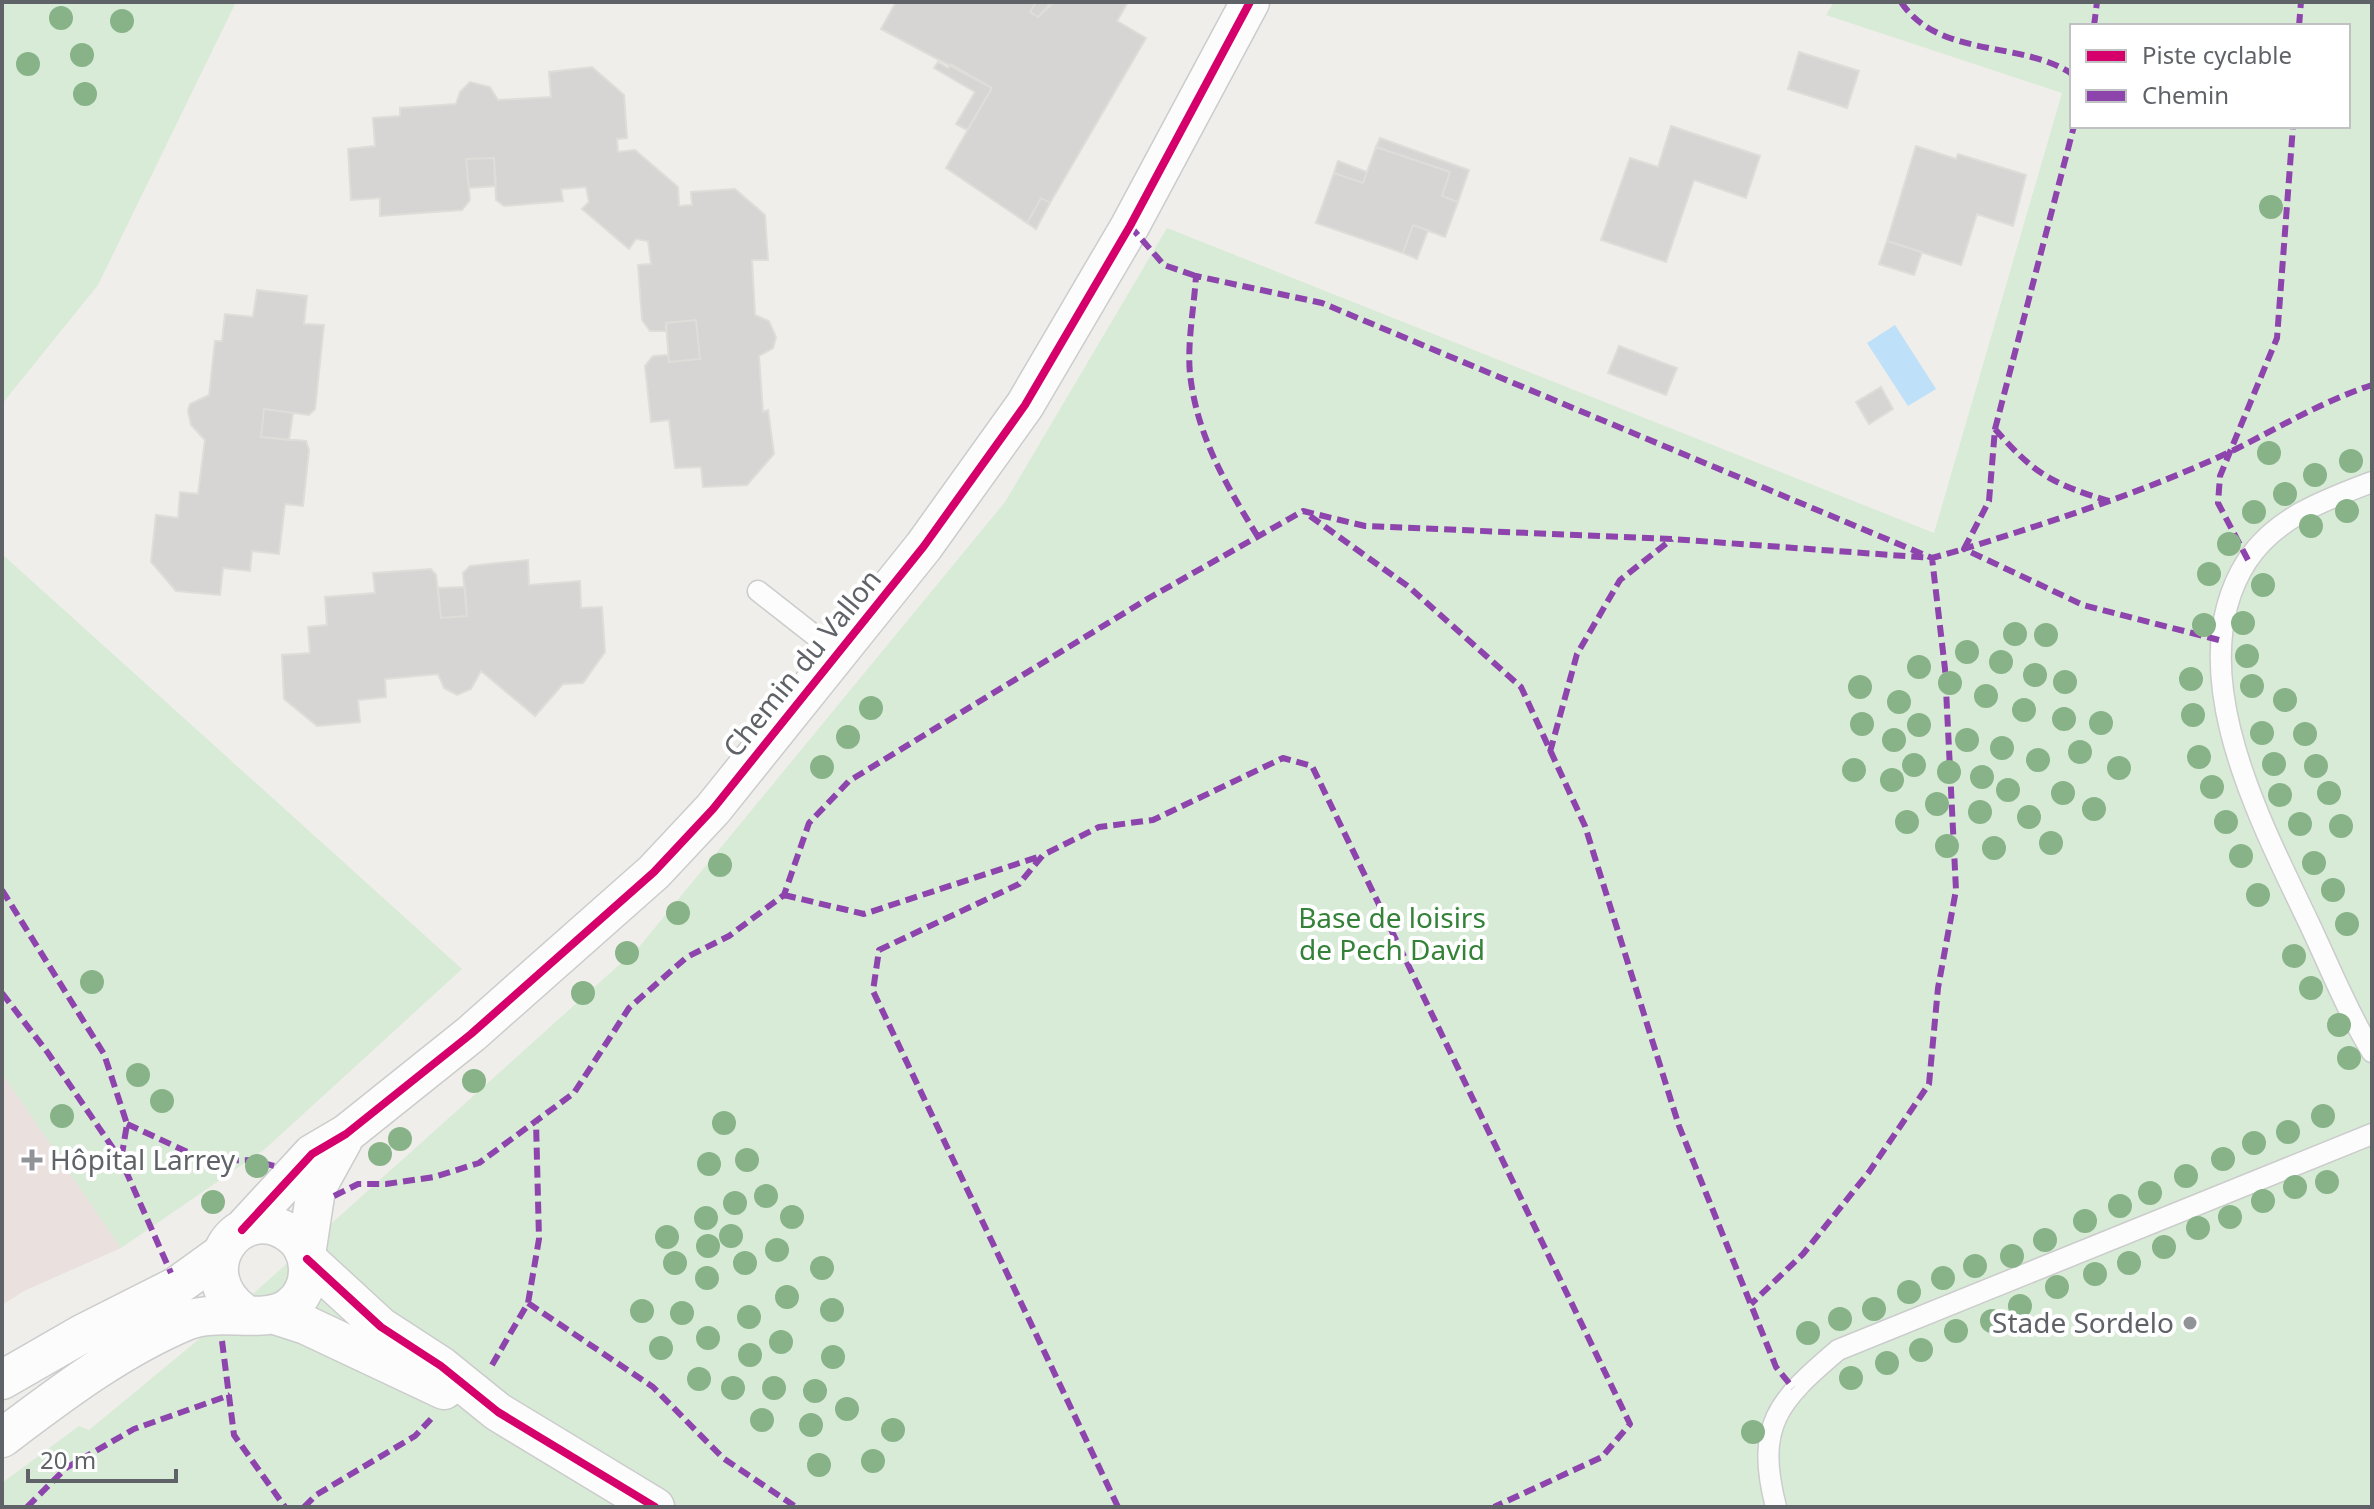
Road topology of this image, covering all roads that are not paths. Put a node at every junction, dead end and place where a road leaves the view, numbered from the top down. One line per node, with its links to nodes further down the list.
1 (1250, 2): 4 (street, Chemin du Vallon)
2 (2372, 482): 5 (lane)
3 (758, 591): 4 (lane)
4 (837, 653): 6 (street, Chemin du Vallon)
5 (2372, 1052)
6 (346, 1134): 8 (street, Chemin du Vallon); 9 (street, Chemin du Vallon)
7 (2372, 1134): 15 (lane)
8 (231, 1243): 9 (street); 10 (street); 11 (street, Chemin du Vallon)
9 (307, 1257): 10 (street); 12 (street)
10 (260, 1314): 12 (street); 13 (street)
11 (2, 1380)
12 (498, 1412): 14 (street)
13 (2, 1438)
14 (655, 1507)
15 (1776, 1507)

